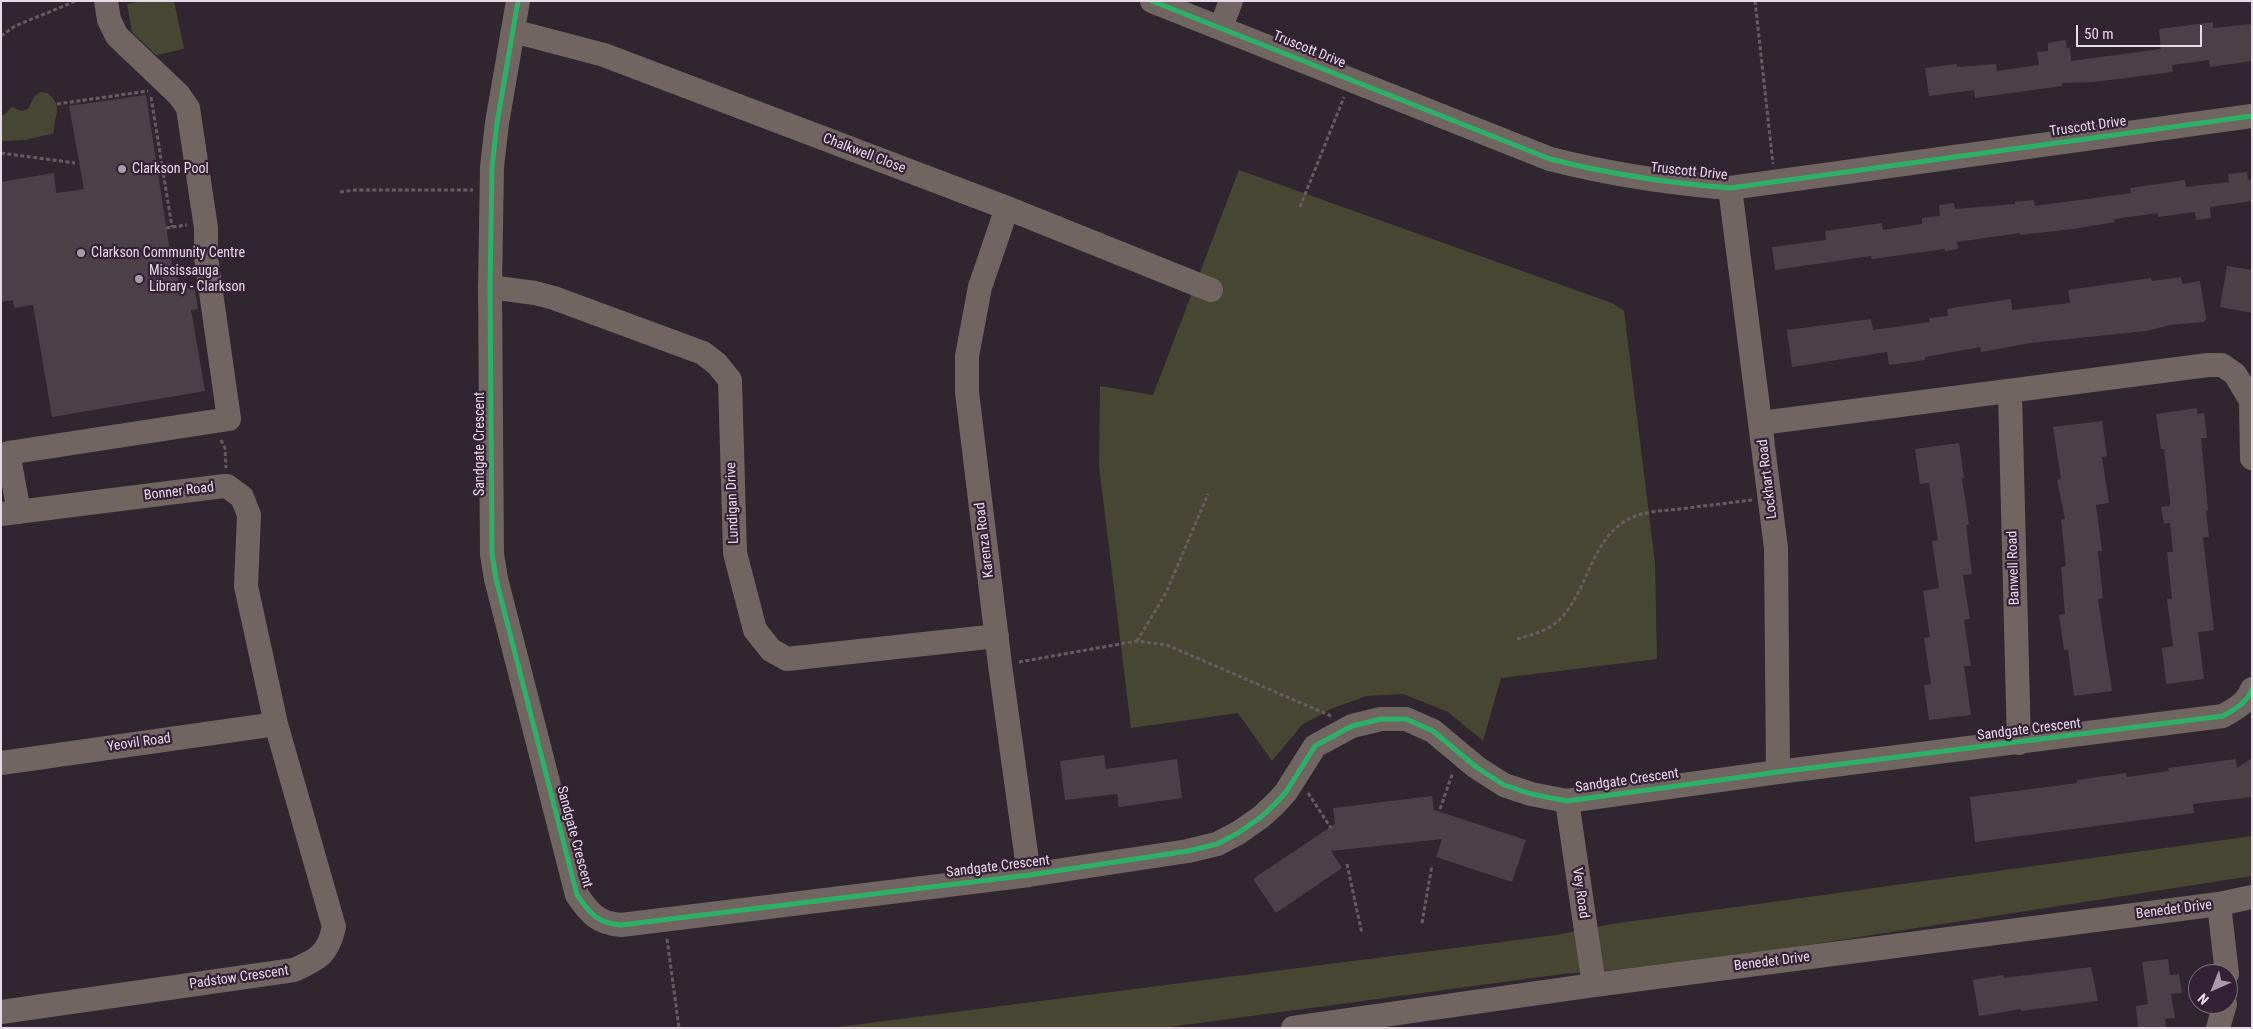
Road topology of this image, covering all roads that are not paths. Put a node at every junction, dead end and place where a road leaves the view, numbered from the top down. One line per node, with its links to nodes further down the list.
1 (106, 1): 15 (street)
2 (518, 1): 6 (street, Sandgate Crescent)
3 (1152, 1): 5 (street, Truscott Drive)
4 (1230, 1): 5 (street)
5 (1221, 27): 8 (street, Truscott Drive)
6 (513, 32): 9 (street, Chalkwell Close); 10 (street, Sandgate Crescent)
7 (2252, 116): 8 (street, Truscott Drive)
8 (1730, 188): 13 (street, Lockhart Road)
9 (1007, 208): 11 (street, Chalkwell Close); 16 (street, Karenza Road)
10 (490, 287): 16 (street, Lundigan Drive); 23 (street, Sandgate Crescent)
11 (1211, 290)
12 (2010, 393): 13 (street); 14 (street); 19 (street, Banwell Road)
13 (1761, 423): 21 (street, Lockhart Road)
14 (2252, 458)
15 (10, 513): 18 (street, Bonner Road)
16 (997, 636): 23 (street, Karenza Road)
17 (2252, 689): 19 (street, Sandgate Crescent)
18 (276, 724): 20 (street, Yeovil Road); 28 (street, Padstow Crescent)
19 (2019, 742): 21 (street, Sandgate Crescent)
20 (1, 763)
21 (1778, 772): 22 (street, Sandgate Crescent)
22 (1567, 801): 23 (street, Sandgate Crescent); 27 (street, Vey Road)
23 (1028, 875)
24 (2252, 897): 25 (street, Benedet Drive)
25 (2219, 904): 26 (street); 27 (street, Benedet Drive)
26 (2225, 964)
27 (1594, 985): 30 (street, Benedet Drive)
28 (1, 1012)
29 (2222, 1014): 31 (street)
30 (1293, 1028)
31 (2218, 1028)

